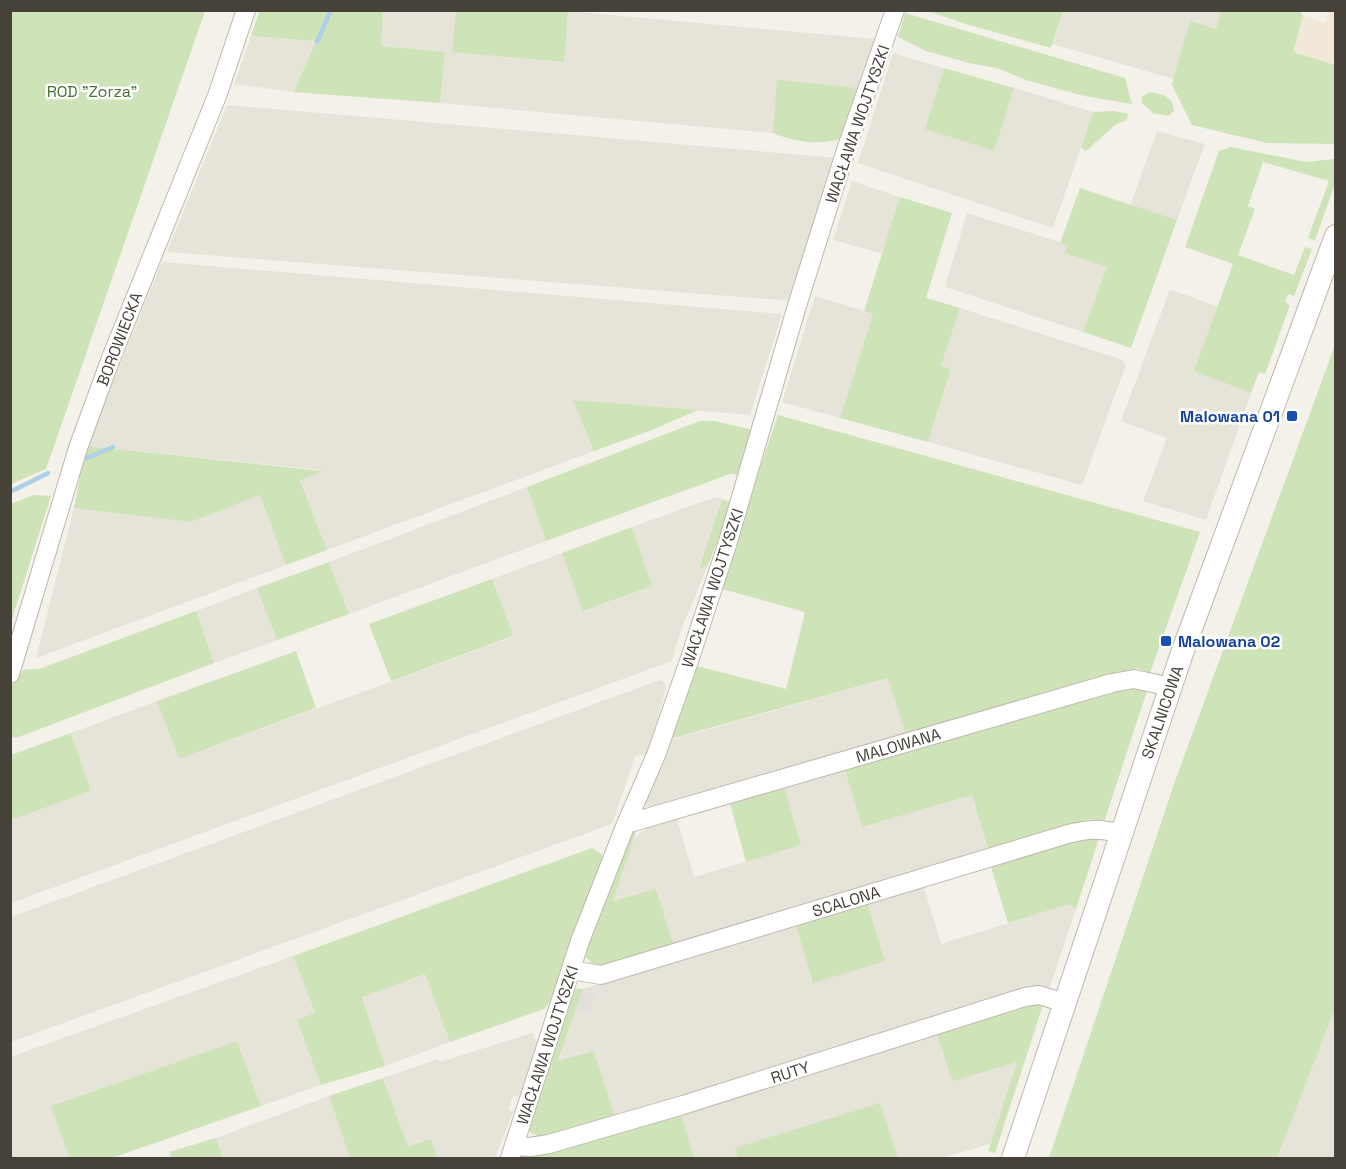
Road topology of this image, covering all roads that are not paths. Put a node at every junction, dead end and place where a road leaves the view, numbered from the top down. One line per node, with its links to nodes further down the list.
1 (246, 10): 4 (street, BOROWIECKA)
2 (895, 10): 6 (street, WACŁAWA WOJTYSZKI)
3 (1335, 236): 5 (street, SKALNICOWA)
4 (10, 674)
5 (1171, 687): 6 (street, MALOWANA); 7 (street, SKALNICOWA)
6 (626, 824): 8 (street, WACŁAWA WOJTYSZKI)
7 (1120, 834): 8 (street, SCALONA); 9 (street, SKALNICOWA)
8 (571, 970): 10 (street, WACŁAWA WOJTYSZKI)
9 (1065, 1003): 10 (street, RUTY); 11 (street, SKALNICOWA)
10 (512, 1152)
11 (1013, 1158)

